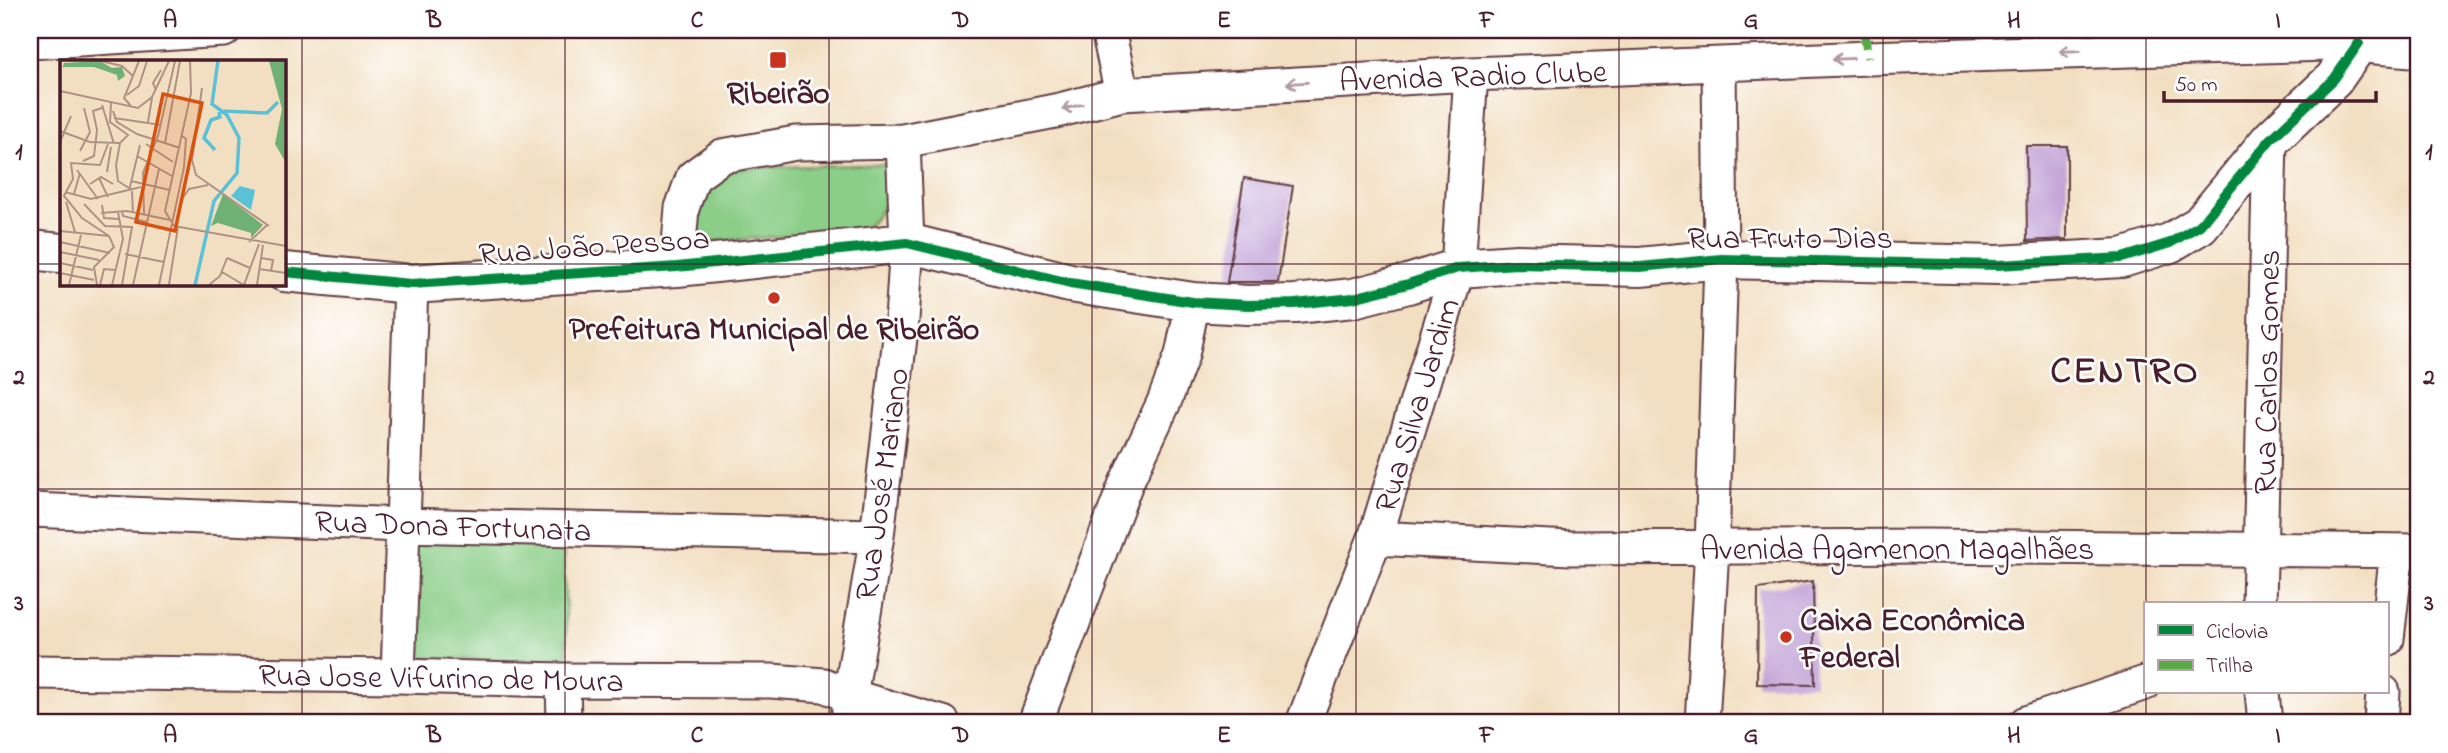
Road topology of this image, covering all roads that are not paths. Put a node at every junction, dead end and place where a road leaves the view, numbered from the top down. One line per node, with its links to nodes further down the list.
1 (223, 30): 4 (street)
2 (1108, 30): 8 (street)
3 (2359, 36): 5 (street); 6 (street, Avenida Radio Clube, one-way to 6); 9 (street, Rua Fruto Dias)
4 (30, 42)
5 (2418, 48)
6 (1719, 65): 7 (street, Avenida Radio Clube); 14 (street)
7 (1471, 74): 8 (street, Avenida Radio Clube, one-way to 8); 16 (street, Rua Silva Jardim)
8 (1122, 94): 10 (street, Avenida Radio Clube, one-way to 10)
9 (2270, 140): 14 (street, Rua Fruto Dias); 25 (street, Rua Carlos Gomes)
10 (903, 141): 11 (street, Rua José Mariano); 15 (street, Avenida Radio Clube)
11 (907, 243): 15 (street, Rua João Pessoa); 19 (street, Rua João Pessoa); 22 (street, Rua José Mariano)
12 (30, 250): 13 (street)
13 (60, 253)
14 (1721, 259): 16 (street, Rua Fruto Dias); 24 (street)
15 (677, 267): 18 (street, Rua João Pessoa)
16 (1458, 268): 19 (street, Rua Fruto Dias); 23 (street, Rua Silva Jardim)
17 (285, 272): 18 (street, Rua João Pessoa)
18 (411, 284): 21 (street)
19 (1193, 302): 38 (street)
20 (30, 510): 21 (street, Rua Dona Fortunata)
21 (403, 525): 22 (street, Rua Dona Fortunata); 30 (street)
22 (877, 536): 35 (street, Rua José Mariano)
23 (1375, 538): 24 (street, Avenida Agamenon Magalhães); 39 (street, Rua Silva Jardim)
24 (1712, 548): 25 (street, Avenida Agamenon Magalhães); 40 (street)
25 (2262, 550): 26 (street, Avenida Agamenon Magalhães); 27 (street, Rua Carlos Gomes)
26 (2408, 551): 28 (street)
27 (2259, 602)
28 (2388, 635)
29 (30, 672): 30 (street, Rua Jose Vifurino de Moura)
30 (398, 676): 31 (street, Rua Jose Vifurino de Moura)
31 (563, 680): 35 (street, Rua Jose Vifurino de Moura); 36 (street)
32 (2144, 683): 41 (street)
33 (2262, 694): 42 (street)
34 (2383, 694): 43 (street)
35 (849, 710): 37 (street, Rua Jose Vifurino de Moura)
36 (564, 723)
37 (943, 723)
38 (1035, 723)
39 (1303, 723)
40 (1702, 723)
41 (2025, 723)
42 (2265, 723)
43 (2381, 723)

